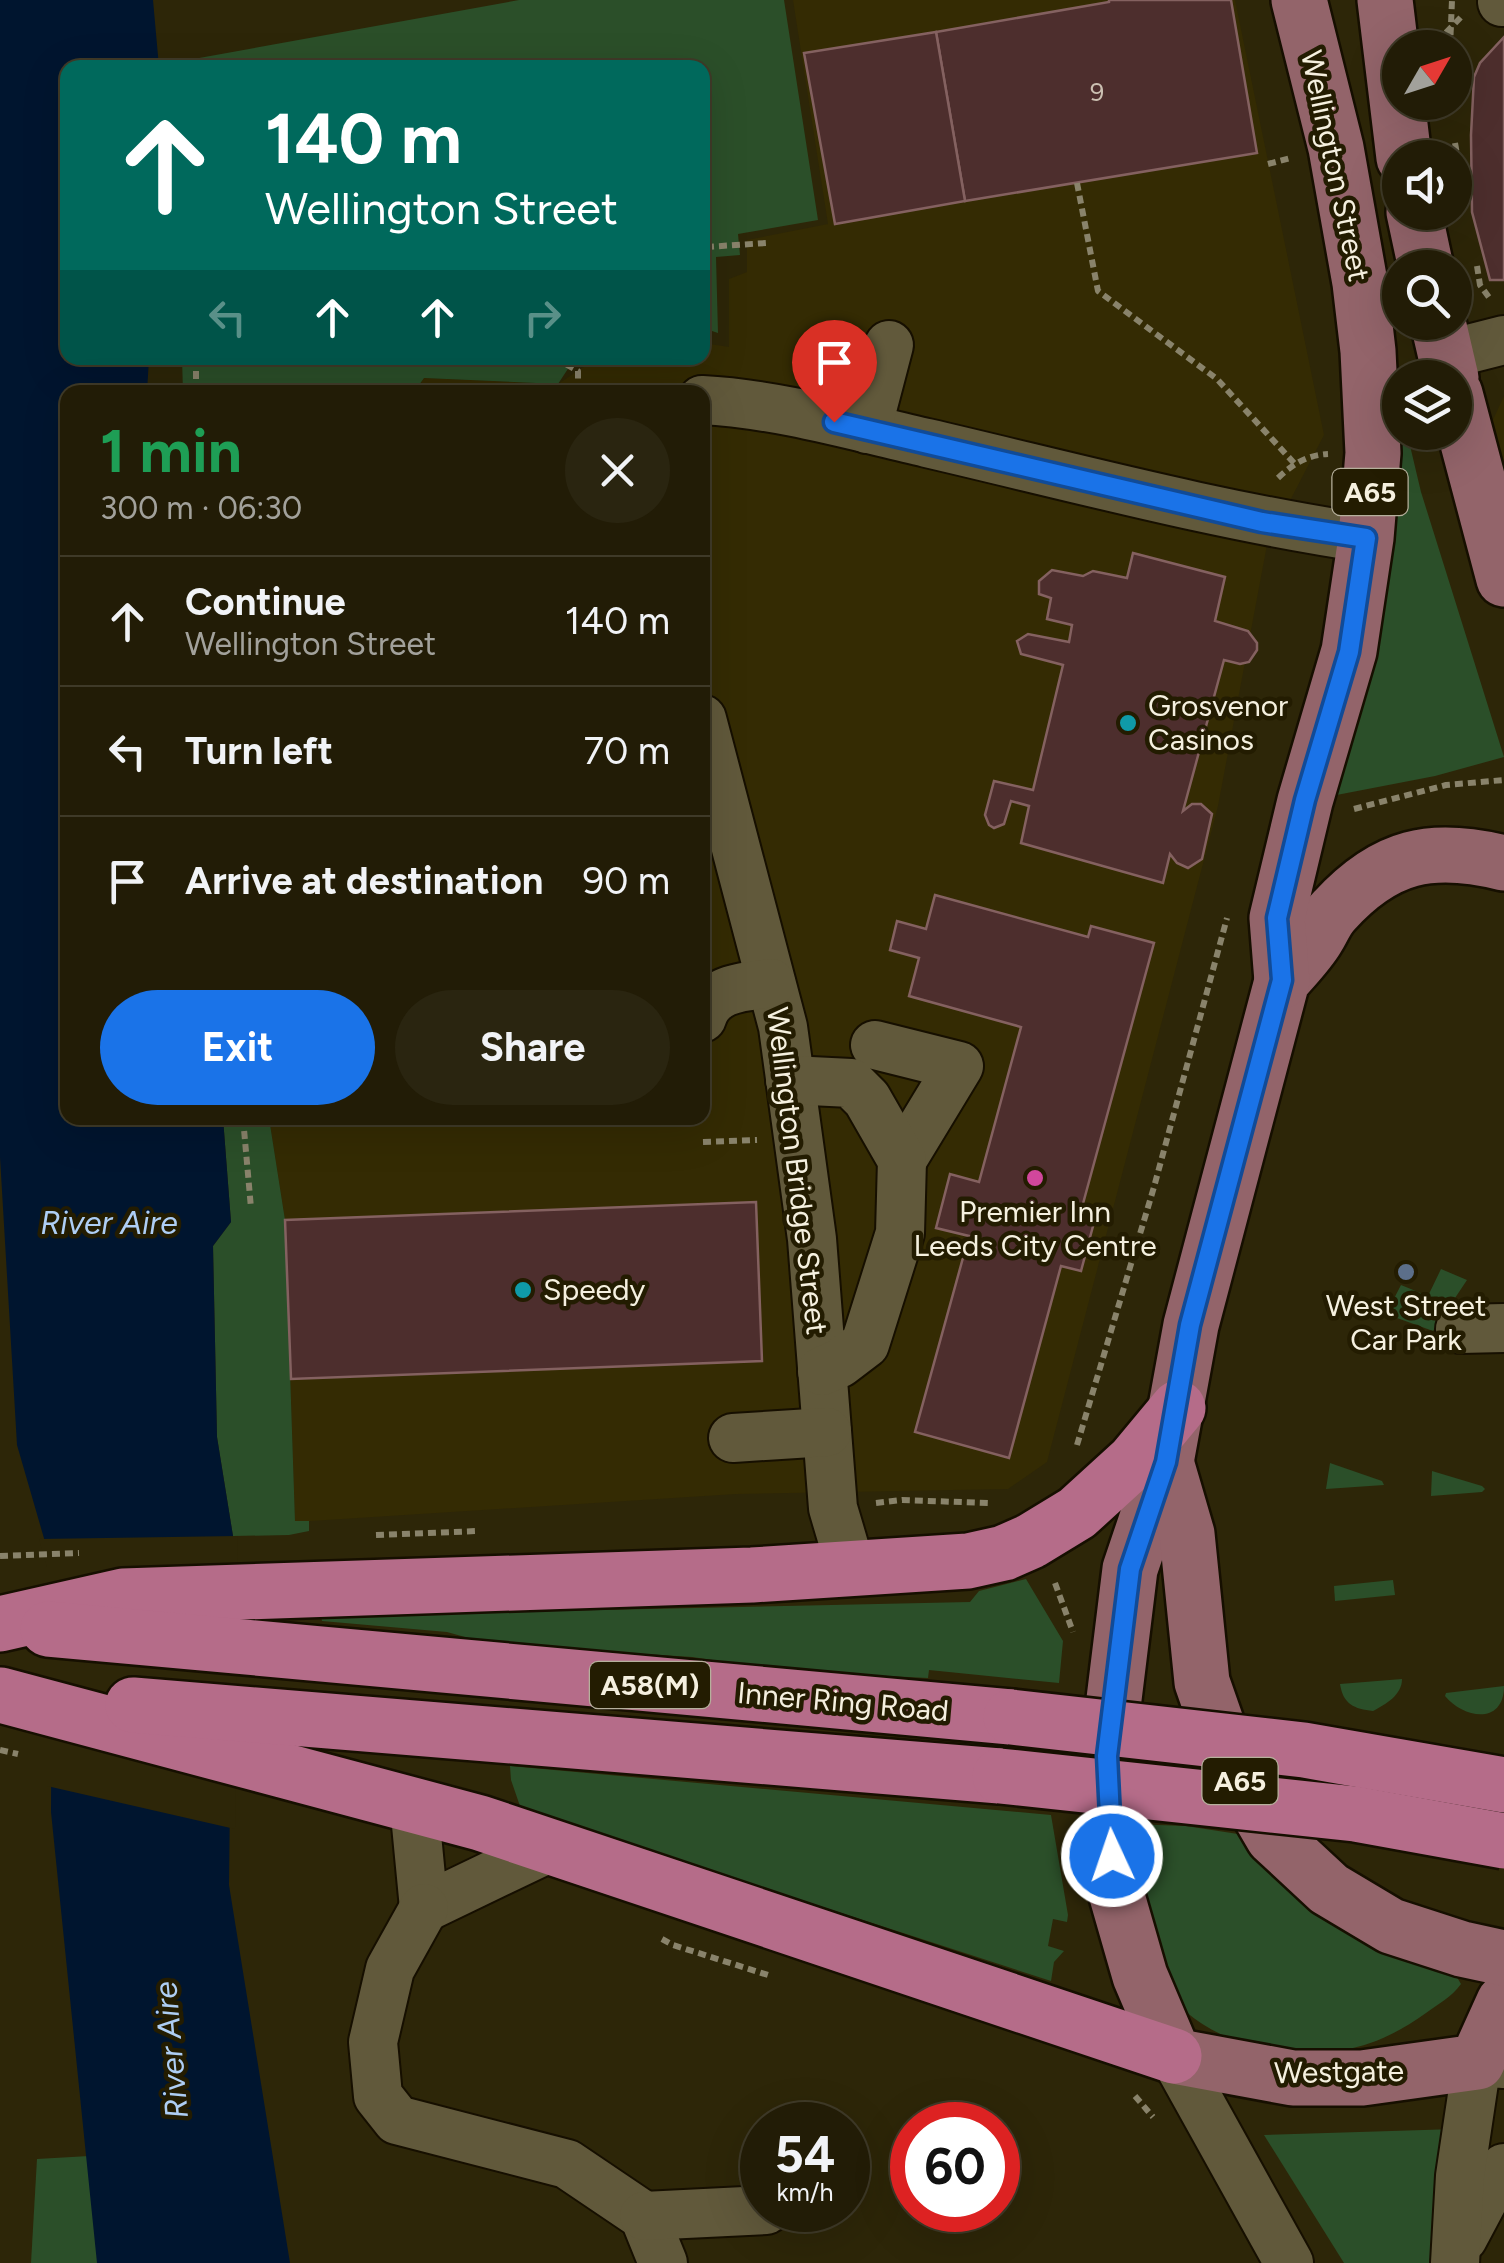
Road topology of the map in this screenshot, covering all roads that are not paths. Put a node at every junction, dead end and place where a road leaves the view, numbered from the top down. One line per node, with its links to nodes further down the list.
1 (1299, 0): 12 (main road, Wellington Street / A65)
2 (1385, 10): 3 (main road)
3 (1402, 140)
4 (1428, 230): 5 (main road)
5 (1444, 250)
6 (1501, 322): 8 (street)
7 (890, 346): 10 (street)
8 (1450, 360)
9 (710, 400): 10 (street)
10 (867, 429): 12 (street)
11 (1470, 450): 13 (main road)
12 (1366, 538): 18 (main road, Wellington Street / A65)
13 (1504, 580)
14 (710, 748): 17 (street, Wellington Bridge Street)
15 (1504, 863): 18 (main road, A65)
16 (710, 972): 17 (street)
17 (770, 976): 19 (street); 21 (street, Wellington Bridge Street)
18 (1282, 980): 24 (main road, A65)
19 (710, 1003)
20 (875, 1045): 22 (street)
21 (790, 1080): 22 (street); 23 (street, Wellington Bridge Street)
22 (902, 1160): 23 (street)
23 (822, 1371): 25 (street, Wellington Bridge Street)
24 (1178, 1408): 27 (main road, A65); 28 (highway)
25 (827, 1432): 26 (street); 28 (street, Wellington Bridge Street)
26 (733, 1438)
27 (1166, 1462): 36 (main road, A65); 38 (main road, A65)
28 (851, 1569): 29 (highway)
29 (0, 1624): 31 (highway, Inner Ring Road / A58(M), bridge)
30 (0, 1695): 32 (highway); 33 (highway, Inner Ring Road / A58(M), bridge)
31 (1504, 1785)
32 (414, 1804): 34 (highway); 35 (street)
33 (1504, 1841)
34 (549, 1848): 35 (street); 38 (highway)
35 (424, 1908): 42 (street)
36 (1504, 1958)
37 (1504, 2002): 39 (main road)
38 (1174, 2056): 39 (main road, Westgate); 45 (street)
39 (1490, 2063): 43 (street)
40 (1504, 2168): 43 (street)
41 (740, 2211): 42 (street)
42 (644, 2216): 44 (street)
43 (1456, 2257)
44 (663, 2263)
45 (1288, 2263)

